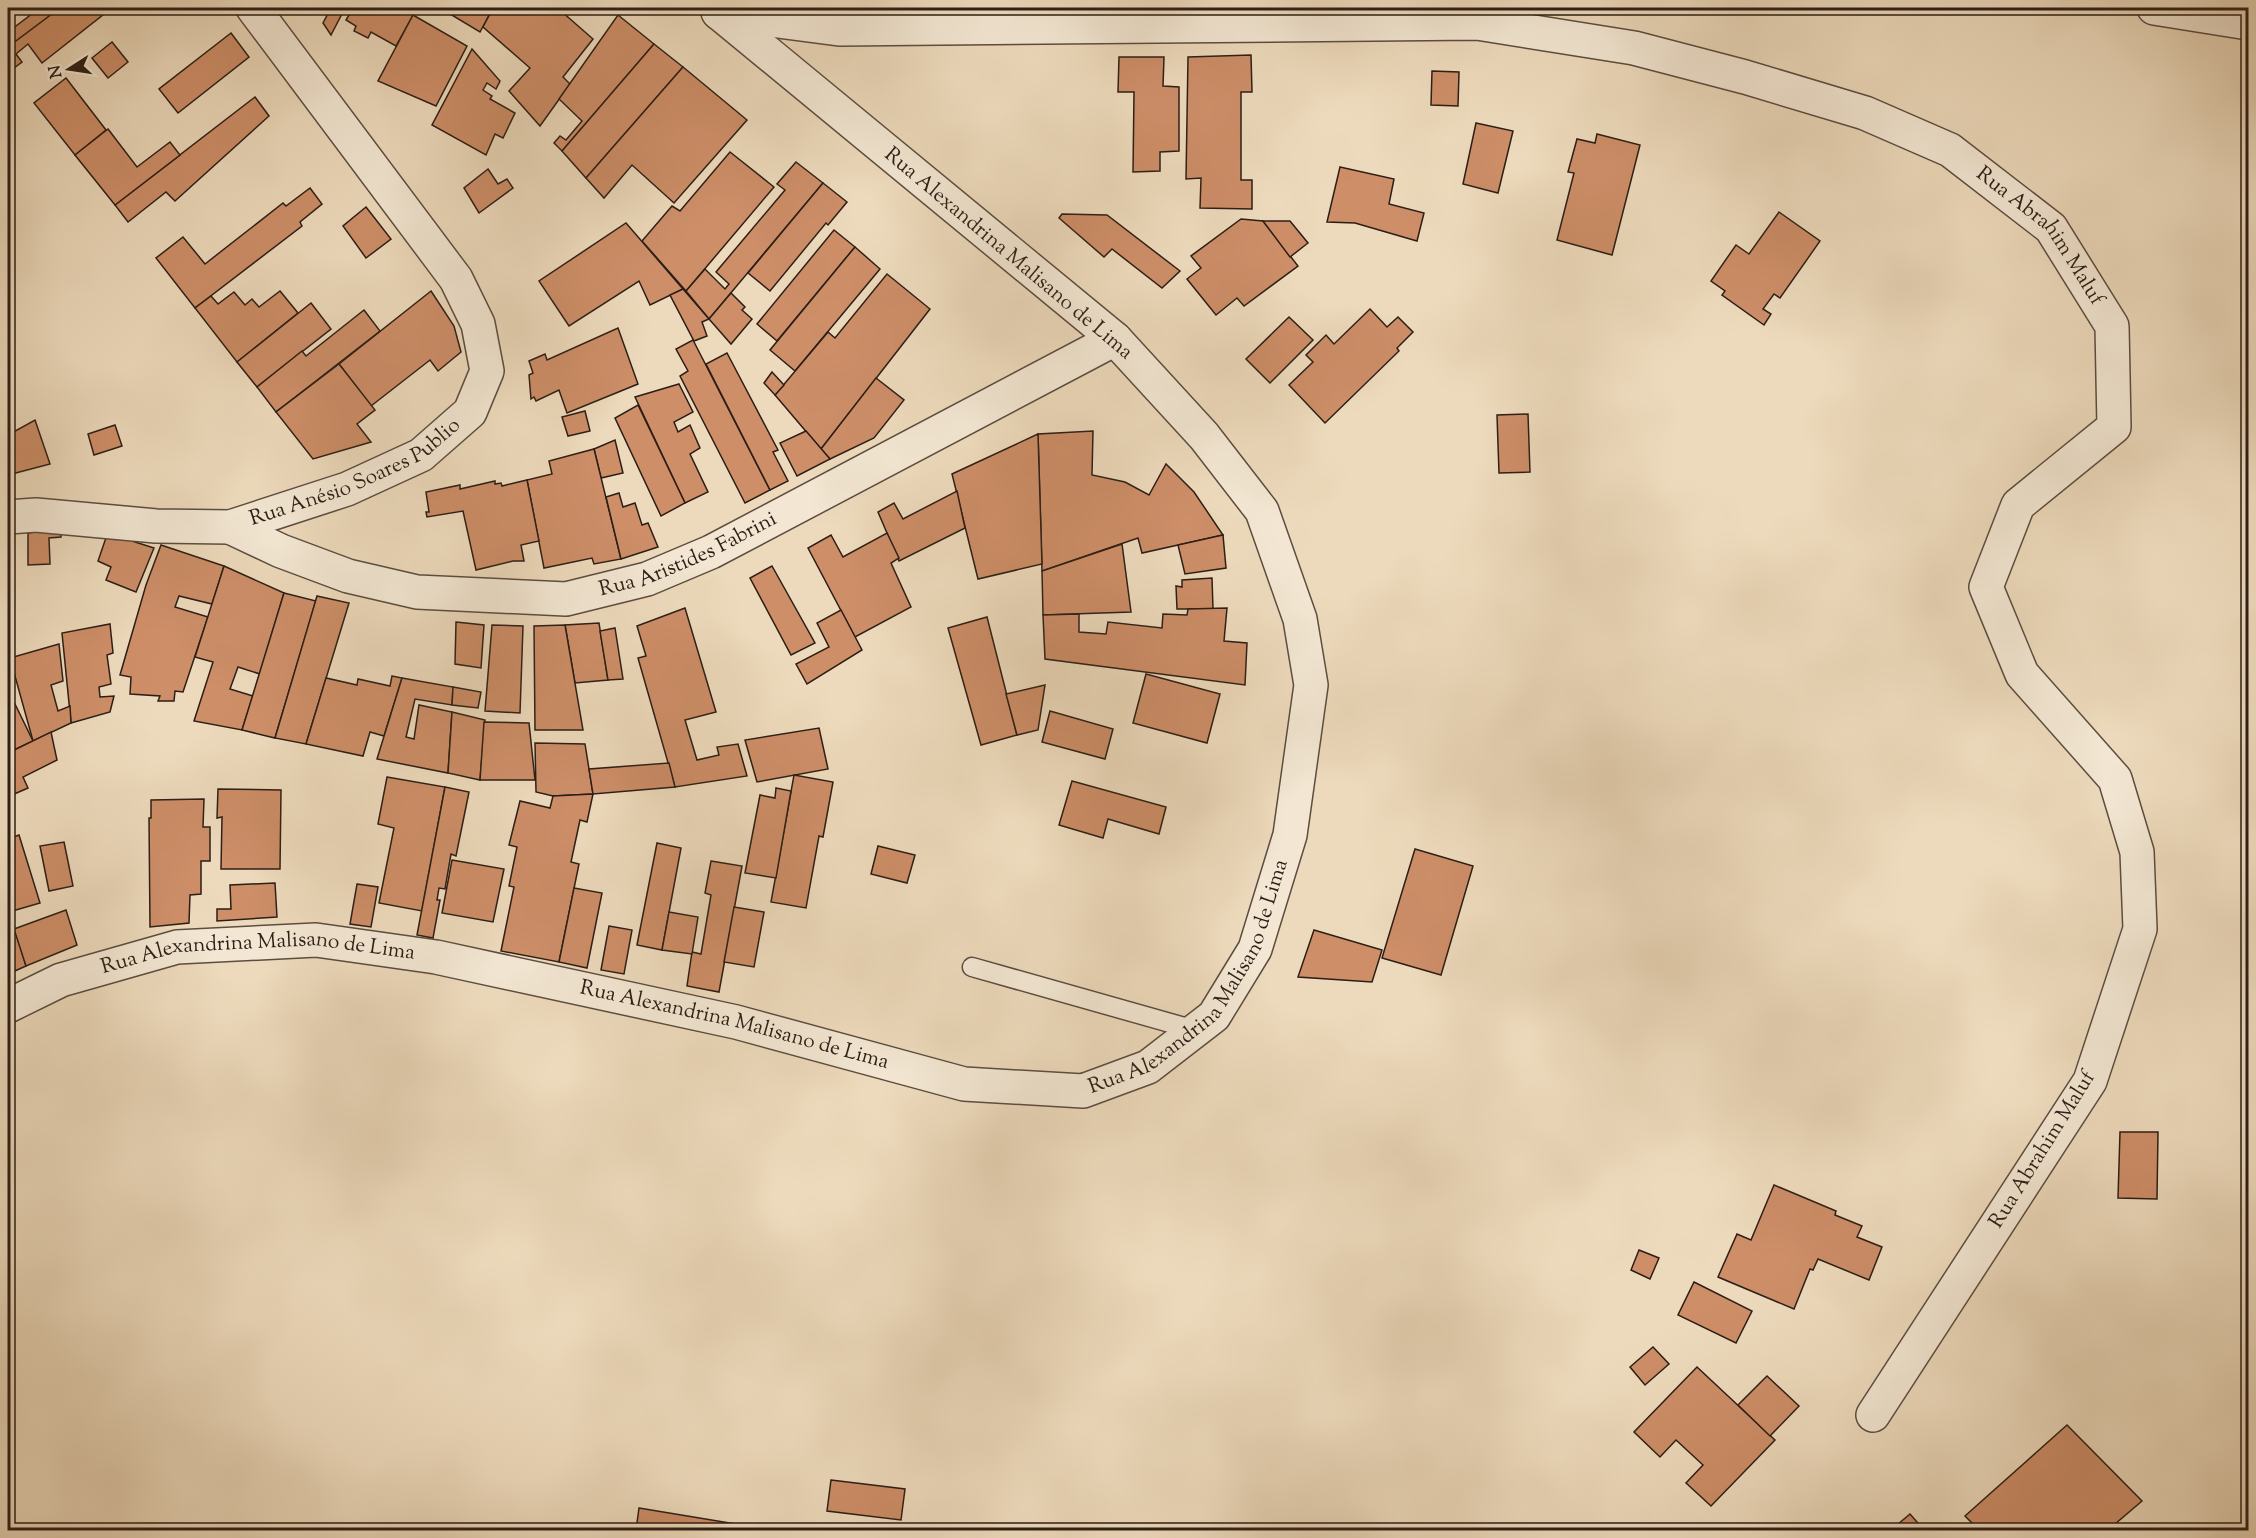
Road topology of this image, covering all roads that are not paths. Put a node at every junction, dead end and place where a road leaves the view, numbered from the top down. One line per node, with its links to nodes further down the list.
1 (253, 8): 7 (street, Rua Anésio Soares Publio)
2 (2154, 8): 4 (street)
3 (715, 10): 5 (street, Rua Alexandrina Malisano de Lima); 11 (street, Rua Abrahim Maluf)
4 (2248, 23)
5 (1114, 339): 7 (street, Rua Aristides Fabrini); 10 (street, Rua Alexandrina Malisano de Lima)
6 (8, 517): 7 (street, Rua Anésio Soares Publio)
7 (230, 527)
8 (972, 967): 10 (lane)
9 (8, 1006): 10 (street, Rua Alexandrina Malisano de Lima)
10 (1195, 1030)
11 (1874, 1415)

